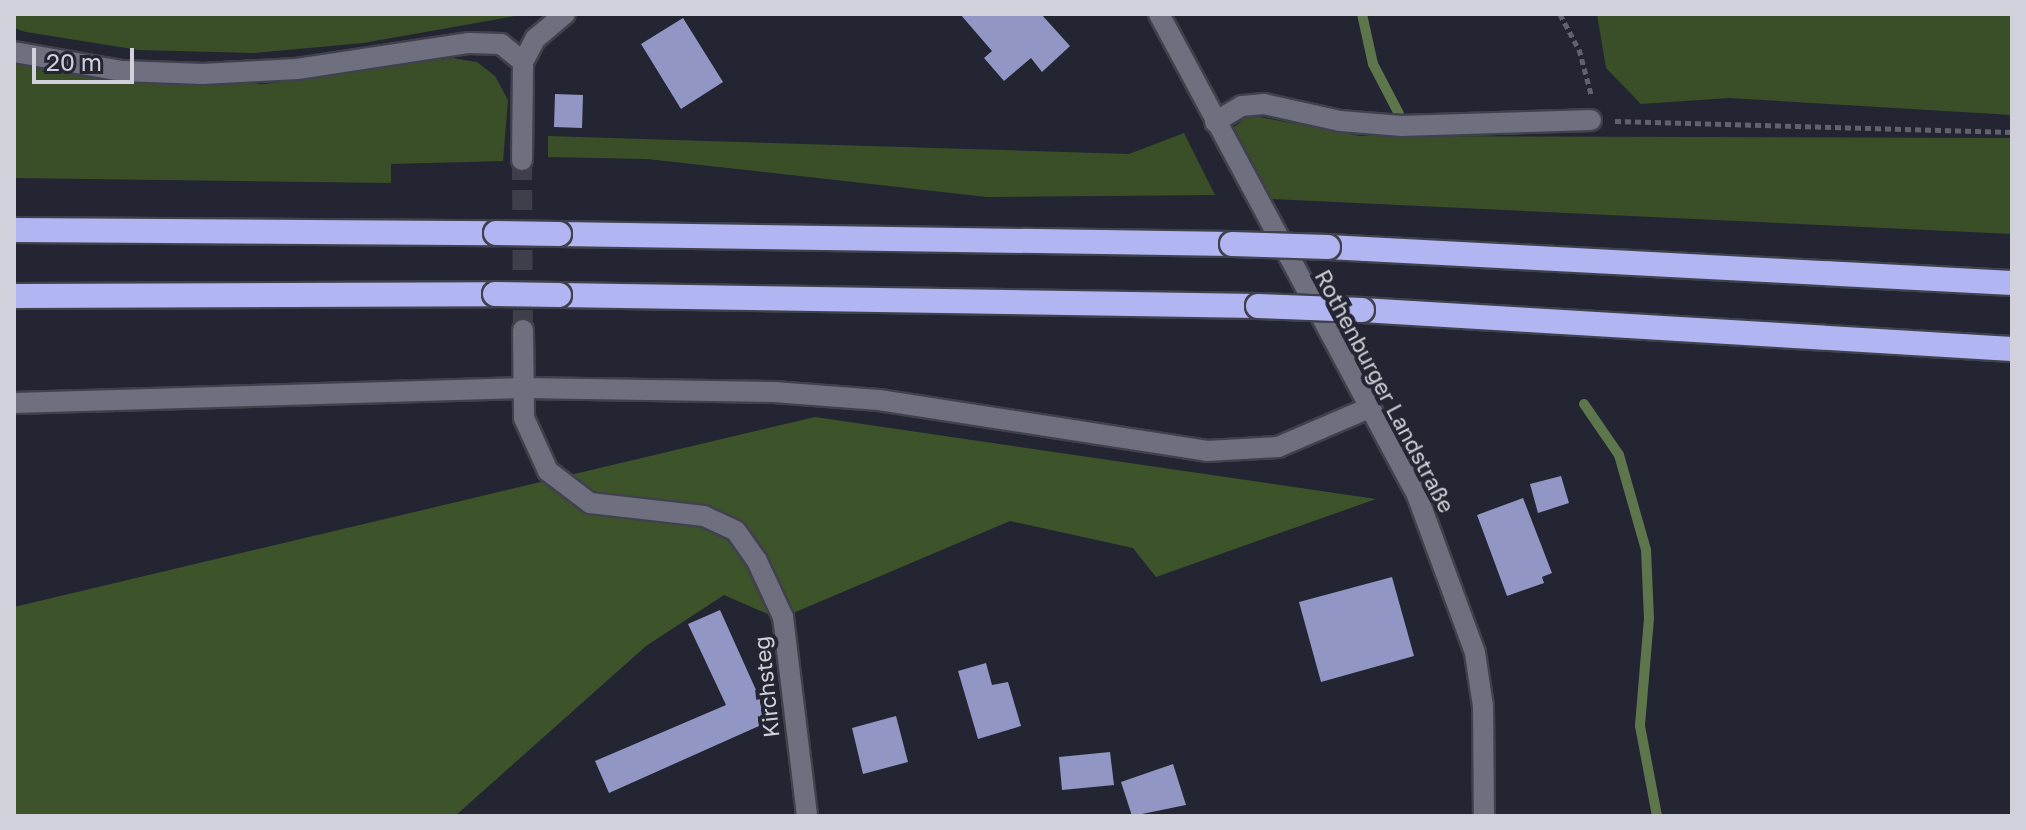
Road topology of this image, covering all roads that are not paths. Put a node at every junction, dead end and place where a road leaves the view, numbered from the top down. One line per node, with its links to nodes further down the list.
1 (1159, 14): 6 (street, Rothenburger Landstraße)
2 (559, 16): 4 (street)
3 (14, 52): 4 (street)
4 (523, 62): 7 (street)
5 (1591, 120): 6 (street)
6 (1215, 122): 17 (street, Rothenburger Landstraße)
7 (522, 160)
8 (14, 213): 9 (highway)
9 (147, 228): 10 (highway); 11 (highway, bridge)
10 (14, 230)
11 (2012, 283)
12 (14, 296): 14 (highway, bridge)
13 (523, 330): 15 (street, Kirchsteg)
14 (2012, 349)
15 (523, 388): 16 (street); 17 (street); 18 (street, Kirchsteg)
16 (14, 403)
17 (1369, 408): 19 (street, Rothenburger Landstraße)
18 (807, 816)
19 (1484, 816)

